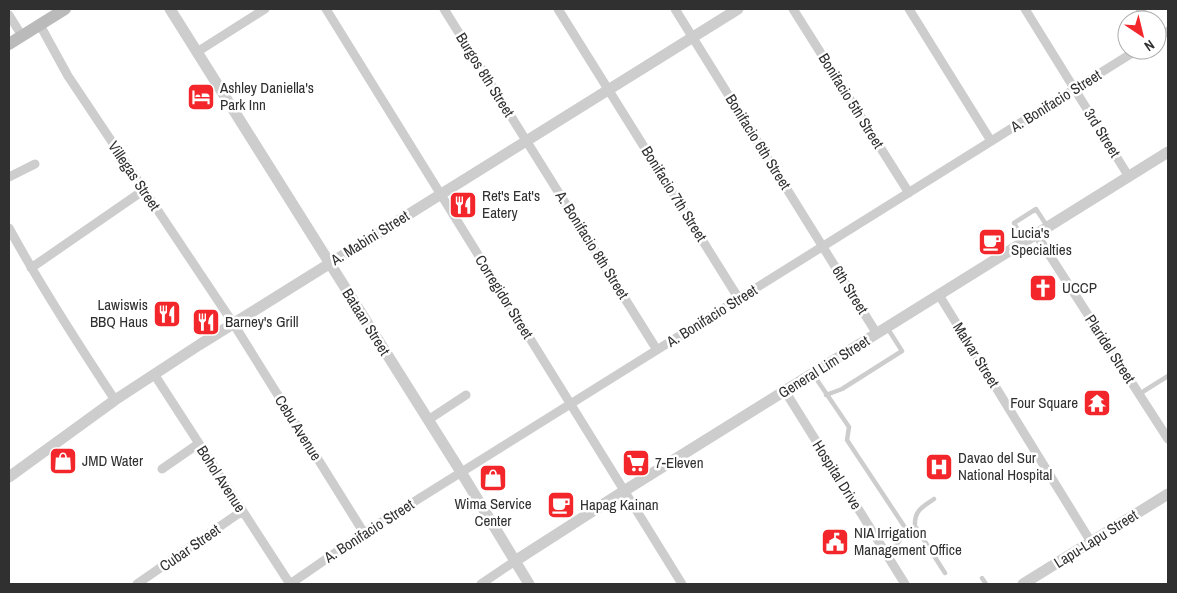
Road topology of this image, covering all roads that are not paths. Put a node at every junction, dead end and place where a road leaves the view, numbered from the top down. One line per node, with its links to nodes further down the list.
1 (65, 9): 12 (main road)
2 (170, 9): 18 (street, Bataan Street)
3 (265, 9): 18 (street)
4 (326, 9): 30 (street, Corregidor Street)
5 (444, 9): 22 (street, Burgos 8th Street)
6 (558, 9): 20 (street, Bonifacio 7th Street)
7 (675, 9): 16 (street, Bonifacio 6th Street)
8 (738, 9): 16 (street, A. Mabini Street)
9 (794, 9): 29 (street, Bonifacio 5th Street)
10 (909, 9): 23 (street)
11 (1025, 9): 21 (street, 3rd Street)
12 (50, 13): 14 (main road)
13 (9, 15): 15 (street)
14 (40, 25): 15 (main road); 28 (street, Villegas Street)
15 (22, 36): 17 (main road)
16 (693, 37): 20 (street, A. Mabini Street); 35 (street, Bonifacio 6th Street)
17 (9, 44)
18 (197, 52): 36 (street, Bataan Street)
19 (1121, 60): 21 (street, A. Bonifacio Street)
20 (608, 89): 22 (street, A. Mabini Street); 39 (street, Bonifacio 7th Street)
21 (1075, 89): 23 (street, A. Bonifacio Street); 27 (street, 3rd Street)
22 (526, 140): 30 (street, A. Mabini Street); 42 (street, A. Bonifacio 8th Street)
23 (991, 141): 29 (street, A. Bonifacio Street)
24 (1168, 152): 27 (street, General Lim Street)
25 (35, 164): 26 (street)
26 (9, 177)
27 (1129, 177): 31 (street, General Lim Street)
28 (144, 190): 37 (street); 40 (street, Villegas Street)
29 (909, 193): 35 (street, A. Bonifacio Street)
30 (440, 194): 36 (street, A. Mabini Street); 51 (street, Corregidor Street)
31 (1048, 227): 33 (street, General Lim Street); 34 (lane)
32 (9, 228): 37 (street)
33 (1036, 234): 34 (street, General Lim Street); 49 (street, Plaridel Street)
34 (1025, 242): 38 (street, General Lim Street)
35 (823, 246): 39 (street, A. Bonifacio Street); 41 (street, 6th Street)
36 (329, 263): 40 (street, A. Mabini Street); 52 (street, Bataan Street)
37 (31, 268): 50 (street)
38 (939, 295): 41 (street, General Lim Street); 65 (street, Malvar Street)
39 (739, 299): 42 (street, A. Bonifacio Street)
40 (233, 324): 44 (street, A. Mabini Street); 64 (street, Cebu Avenue)
41 (882, 330): 43 (street, General Lim Street); 48 (lane)
42 (658, 350): 51 (street, A. Bonifacio Street)
43 (812, 373): 46 (street, General Lim Street); 48 (lane)
44 (154, 374): 50 (street, A. Mabini Street); 54 (street, Bohol Avenue)
45 (1168, 376): 49 (lane)
46 (786, 390): 58 (street, General Lim Street); 66 (street, Hospital Drive)
47 (466, 395): 52 (street)
48 (826, 395): 63 (lane)
49 (1140, 395): 53 (street, Plaridel Street)
50 (115, 400): 57 (street, A. Mabini Street)
51 (571, 404): 56 (street, A. Bonifacio Street); 58 (street, Corregidor Street)
52 (428, 420): 56 (street, Bataan Street)
53 (1168, 439)
54 (198, 444): 55 (street); 61 (street, Bohol Avenue)
55 (162, 469)
56 (461, 472): 64 (street, A. Bonifacio Street); 67 (street, Bataan Street)
57 (9, 477)
58 (624, 491): 67 (street, General Lim Street); 75 (street, Corregidor Street)
59 (1168, 494): 65 (street, Lapu-Lapu Street)
60 (934, 499): 62 (lane)
61 (242, 511): 70 (street, Cubar Street); 72 (street, Bohol Avenue)
62 (915, 526): 63 (lane); 68 (lane)
63 (906, 529): 66 (lane)
64 (364, 533): 72 (street, A. Bonifacio Street)
65 (1091, 542): 71 (street, Lapu-Lapu Street)
66 (886, 553): 76 (street, Hospital Drive)
67 (515, 561): 73 (street, General Lim Street); 74 (street, Bataan Street)
68 (945, 573)
69 (982, 578): 77 (lane)
70 (142, 583)
71 (1027, 583)
72 (290, 584)
73 (481, 584)
74 (529, 584)
75 (682, 584)
76 (905, 584)
77 (986, 584)

